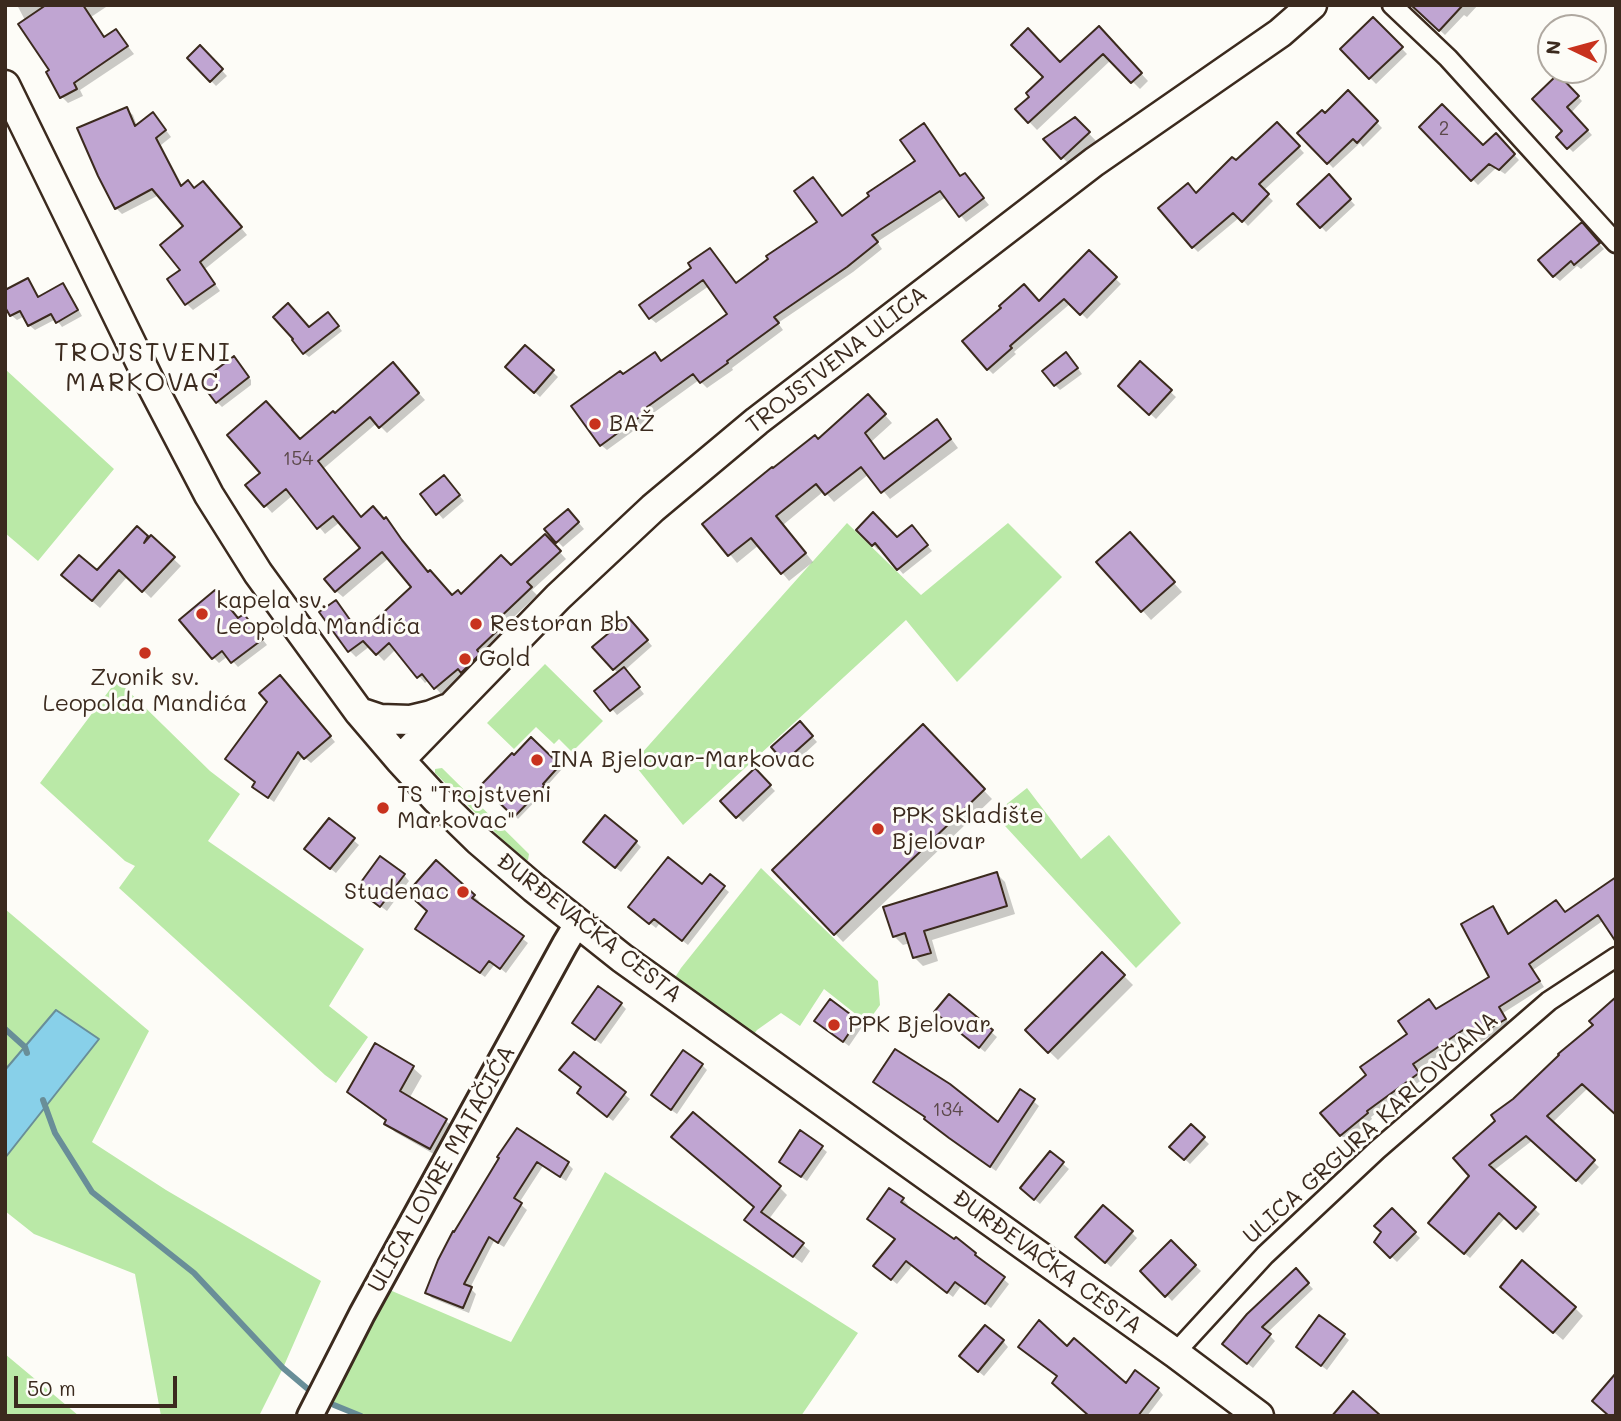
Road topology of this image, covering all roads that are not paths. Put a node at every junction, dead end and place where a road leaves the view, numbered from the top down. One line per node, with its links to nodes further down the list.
1 (1312, 5): 5 (main road, TROJSTVENA ULICA)
2 (1392, 5): 4 (street)
3 (5, 85): 6 (main road, ĐURĐEVAČKA CESTA)
4 (1616, 243)
5 (452, 706): 6 (main road); 7 (main road, TROJSTVENA ULICA)
6 (359, 712): 7 (main road, ĐURĐEVAČKA CESTA)
7 (400, 760): 8 (main road, ĐURĐEVAČKA CESTA)
8 (577, 924): 10 (main road, ĐURĐEVAČKA CESTA); 11 (main road, ULICA LOVRE MATAČIĆA)
9 (1616, 957): 10 (street, ULICA GRGURA KARLOVČANA)
10 (1175, 1353): 12 (main road, ĐURĐEVAČKA CESTA)
11 (310, 1416)
12 (1259, 1416)

